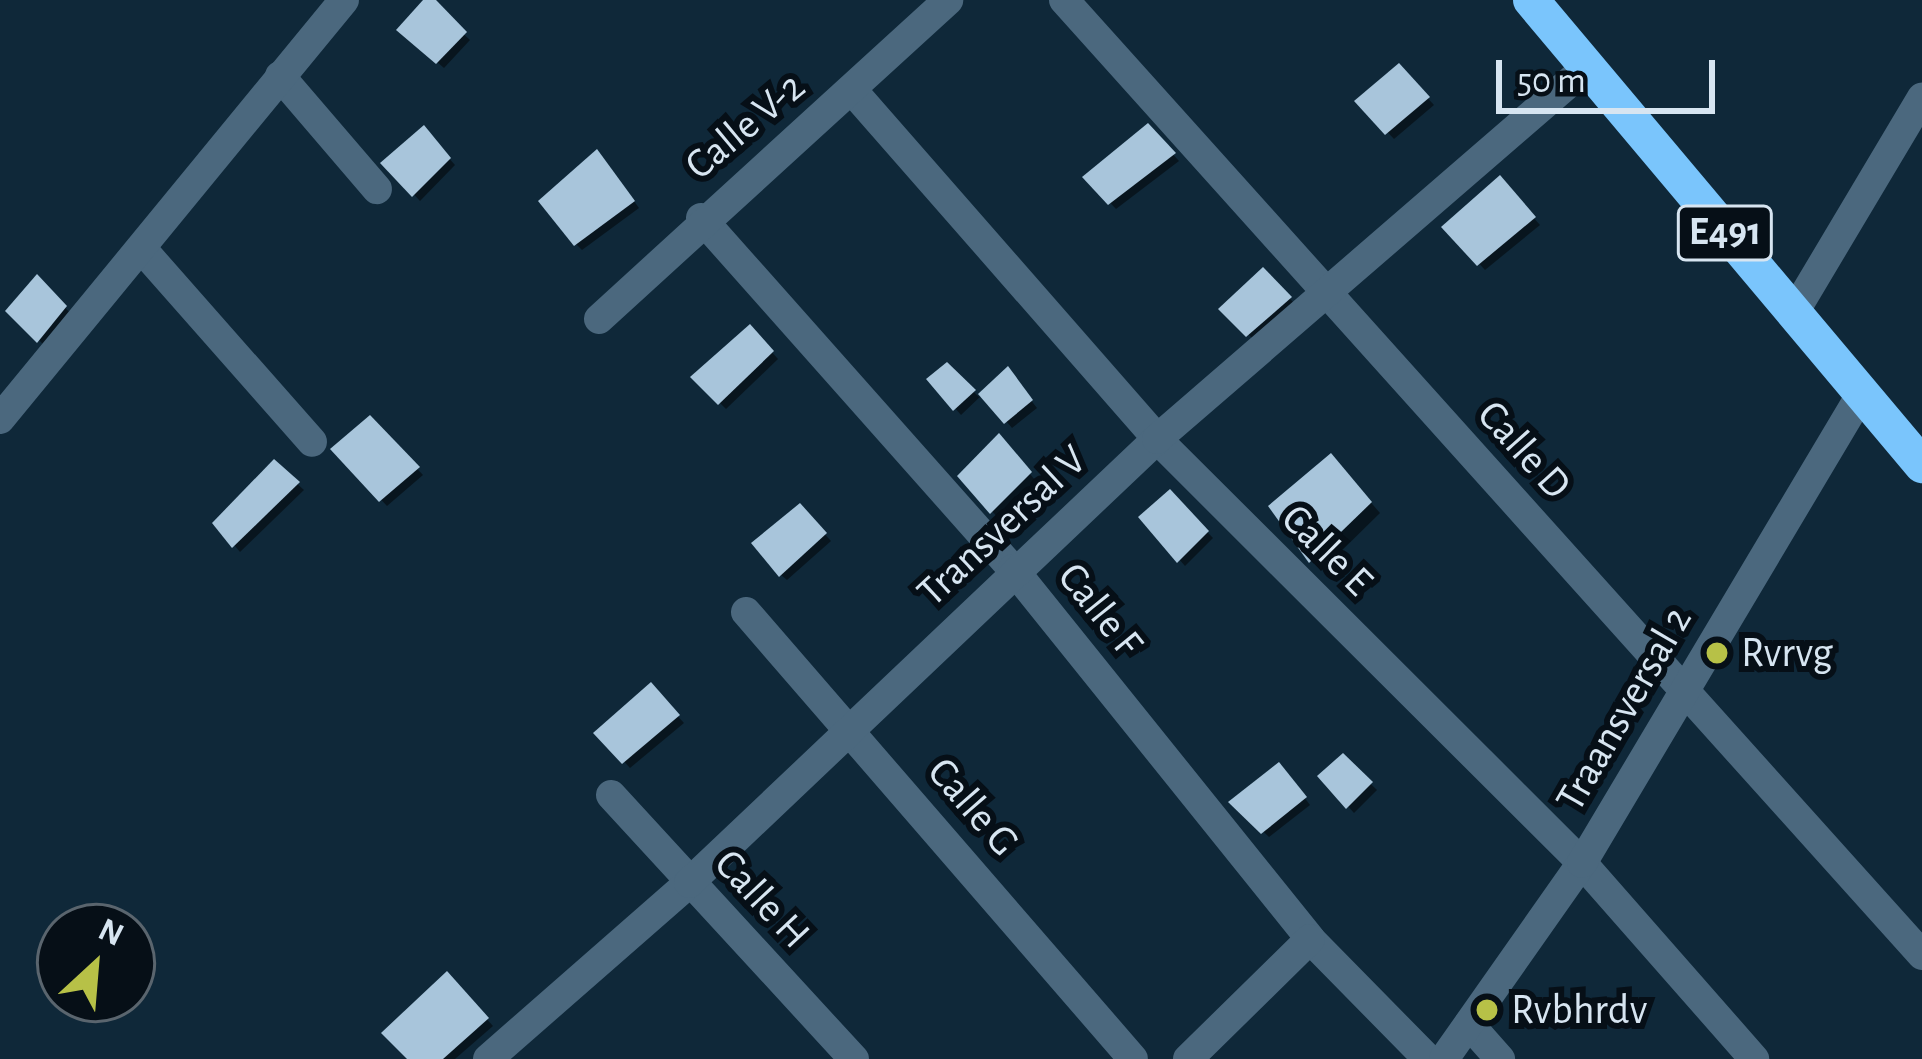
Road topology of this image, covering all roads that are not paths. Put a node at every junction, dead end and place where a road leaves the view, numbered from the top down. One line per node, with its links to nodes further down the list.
1 (344, 0): 6 (street)
2 (948, 0): 7 (street, Calle V-2)
3 (1064, 0): 12 (street, Calle D)
4 (1532, 0): 5 (highway, E491)
5 (1586, 68): 12 (street, Transversal V); 13 (highway, E491)
6 (280, 76): 9 (street); 11 (street)
7 (852, 90): 10 (street, Calle V-2); 17 (street, Calle E)
8 (1922, 98): 13 (street)
9 (377, 189)
10 (701, 218): 14 (street, Calle V-2); 20 (street, Calle F)
11 (142, 249): 16 (street); 18 (street)
12 (1324, 292): 17 (street, Transversal V); 22 (street, Calle D)
13 (1793, 314): 15 (highway, E491)
14 (598, 319)
15 (1862, 393): 19 (highway, E491); 22 (street, Traansversal 2)
16 (0, 419)
17 (1157, 439): 20 (street, Transversal V); 25 (street, Calle E)
18 (312, 442)
19 (1922, 464)
20 (1013, 569): 23 (street, Transversal V); 27 (street, Calle F)
21 (746, 612): 23 (street, Calle G)
22 (1683, 689): 25 (street, Traansversal 2); 28 (street, Calle D)
23 (852, 731): 26 (street, Transversal V); 32 (street, Calle G)
24 (611, 795): 26 (street, Calle H)
25 (1582, 863): 29 (street, Traansversal 2); 37 (street, Calle E)
26 (688, 883): 30 (street, Transversal V); 31 (street, Calle H)
27 (1310, 939): 33 (street); 34 (street, Calle F)
28 (1922, 955)
29 (1469, 1024): 35 (street, Traansversal 2); 36 (street)
30 (488, 1059)
31 (854, 1059)
32 (1132, 1059)
33 (1188, 1059)
34 (1428, 1059)
35 (1444, 1059)
36 (1500, 1059)
37 (1754, 1059)

